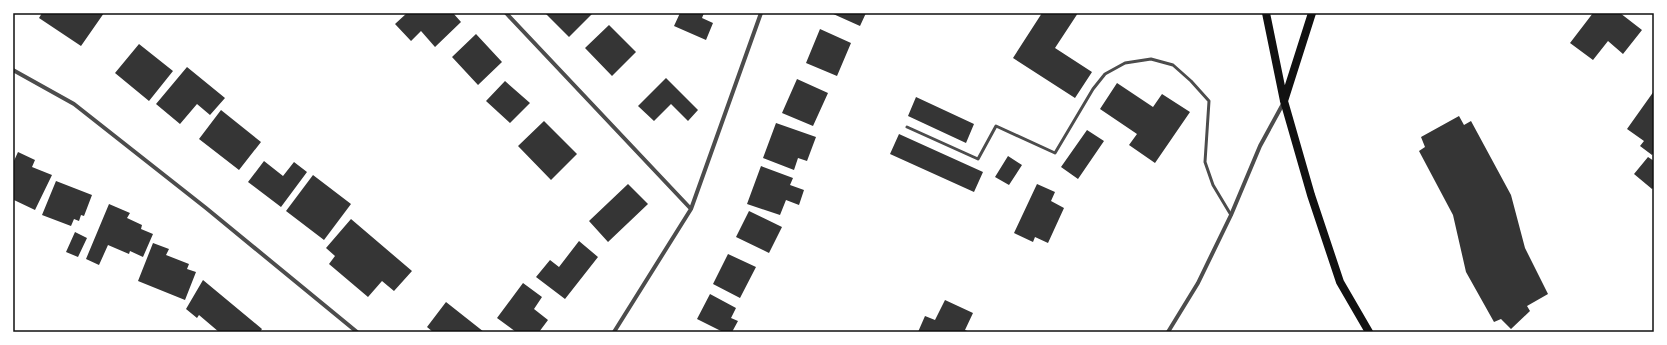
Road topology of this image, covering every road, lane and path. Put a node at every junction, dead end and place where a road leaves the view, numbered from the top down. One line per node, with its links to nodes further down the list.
1 (506, 13): 8 (street)
2 (761, 13): 8 (street)
3 (1266, 13): 6 (main road)
4 (1312, 13): 6 (main road)
5 (13, 70): 10 (street)
6 (1284, 101): 9 (street); 13 (main road)
7 (907, 127): 9 (lane)
8 (690, 209): 11 (street)
9 (1231, 215): 12 (street)
10 (357, 332)
11 (614, 332)
12 (1168, 332)
13 (1369, 332)

